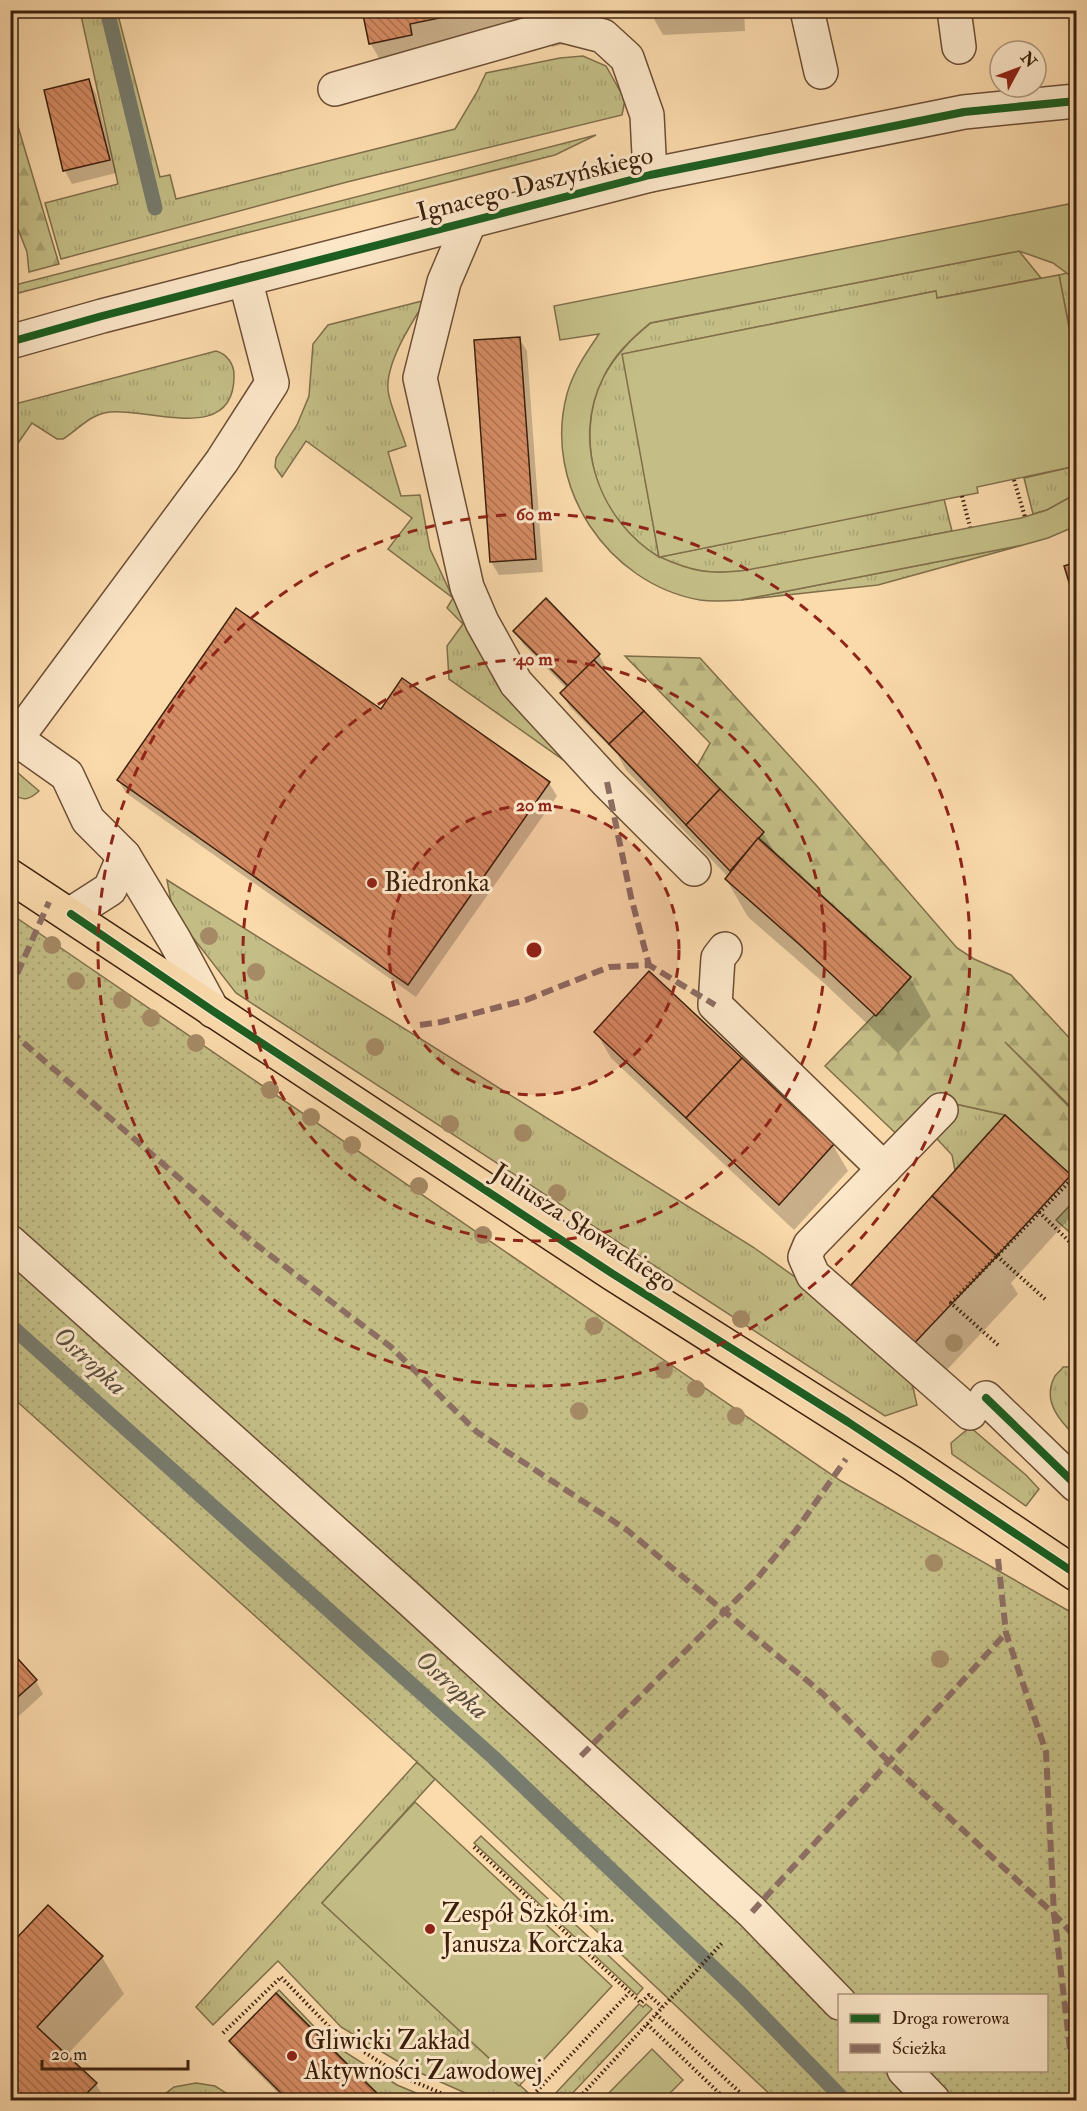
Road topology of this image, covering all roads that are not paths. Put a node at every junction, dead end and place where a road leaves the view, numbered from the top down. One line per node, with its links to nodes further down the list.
1 (807, 10): 4 (street)
2 (954, 10): 3 (street)
3 (959, 47)
4 (821, 72)
5 (335, 89): 7 (street)
6 (1077, 101): 7 (street, Ignacego Daszyńskiego)
7 (650, 175): 8 (street, Ignacego Daszyńskiego)
8 (470, 221): 9 (street, Ignacego Daszyńskiego); 12 (street)
9 (245, 279): 10 (street, Ignacego Daszyńskiego); 11 (street)
10 (10, 342)
11 (124, 856): 14 (street); 16 (street)
12 (694, 869)
13 (10, 876): 14 (main road, Juliusza Słowackiego)
14 (71, 914): 16 (main road, Juliusza Słowackiego)
15 (725, 949): 18 (street)
16 (213, 1011): 21 (main road, Juliusza Słowackiego)
17 (941, 1110): 18 (street)
18 (884, 1169): 20 (street)
19 (10, 1242): 22 (street)
20 (1077, 1485)
21 (1077, 1574)
22 (838, 2001)
23 (906, 2072): 24 (street)
24 (933, 2100)

